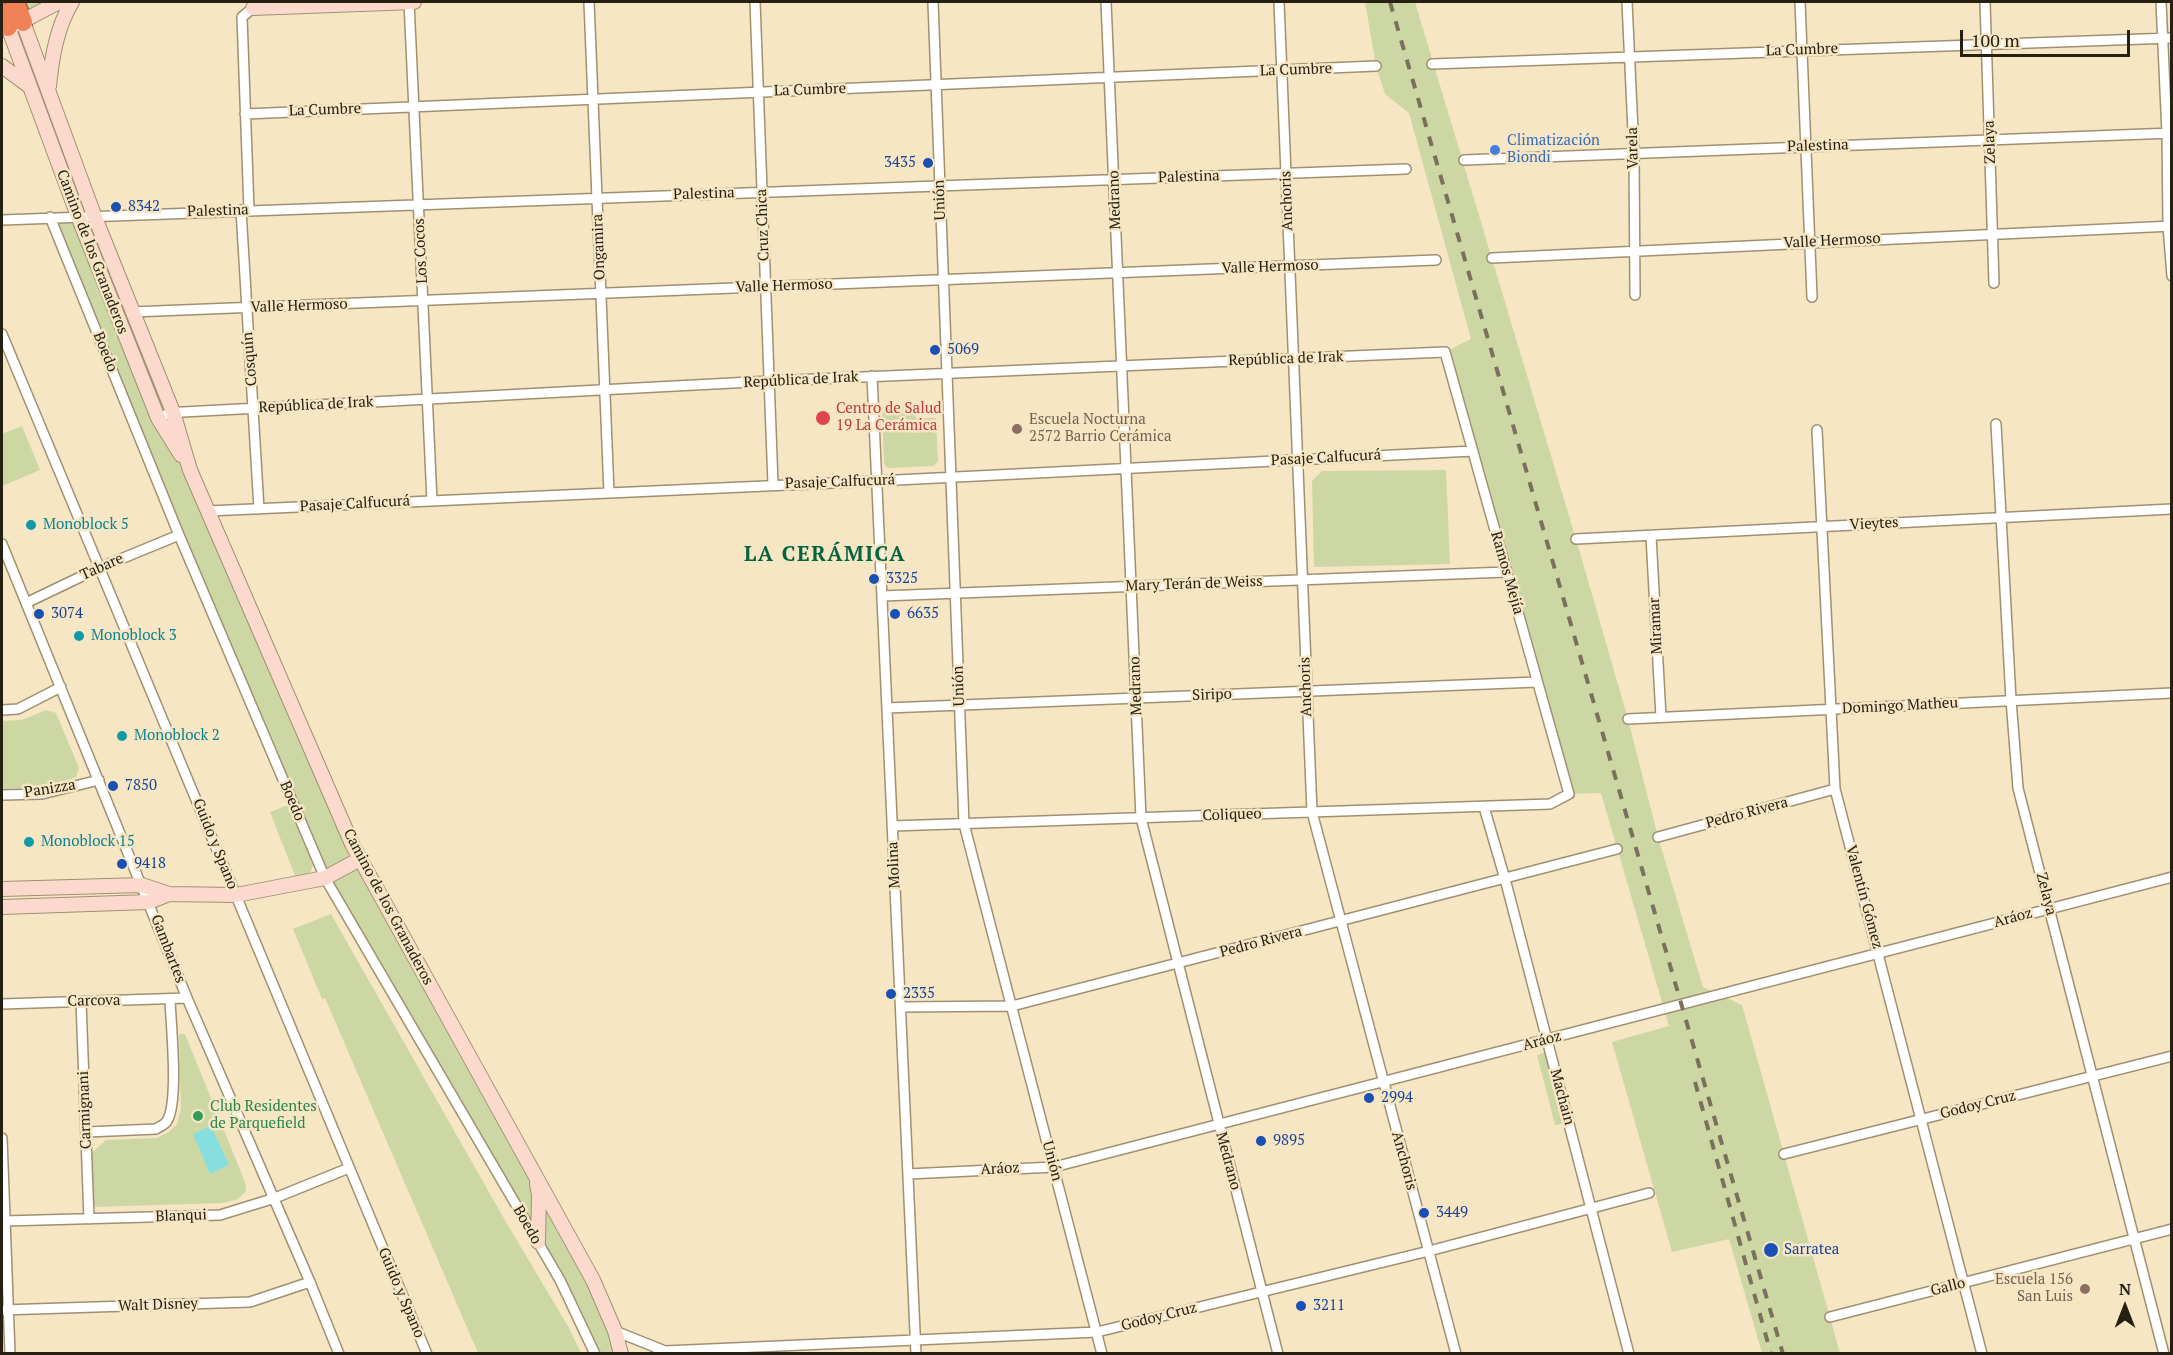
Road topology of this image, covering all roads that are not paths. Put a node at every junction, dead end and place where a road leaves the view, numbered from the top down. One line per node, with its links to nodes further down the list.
1 (15, 2): 15 (highway)
2 (59, 2): 15 (main road)
3 (72, 2): 27 (main road)
4 (411, 2): 14 (main road); 30 (street, Los Cocos)
5 (589, 2): 29 (street, Ongamira)
6 (755, 2): 28 (street, Cruz Chica)
7 (933, 2): 25 (street, Unión)
8 (1106, 2): 24 (street, Medrano)
9 (1279, 2): 23 (street, Anchoris)
10 (1627, 2): 19 (street, Varela)
11 (1800, 2): 18 (street)
12 (1985, 2): 17 (street, Zelaya)
13 (2161, 2): 16 (street)
14 (253, 8): 31 (street, Cosquín)
15 (8, 23): 26 (main road, Camino de los Granaderos); 27 (main road, Camino de los Granaderos)
16 (2167, 38): 17 (street, La Cumbre); 32 (street)
17 (1986, 44): 18 (street, La Cumbre); 33 (street, Zelaya)
18 (1802, 50): 19 (street, La Cumbre); 34 (street)
19 (1630, 56): 20 (street, La Cumbre); 35 (street, Varela)
20 (1432, 64)
21 (2, 66): 26 (main road)
22 (1376, 66): 23 (street, La Cumbre)
23 (1281, 70): 24 (street, La Cumbre); 38 (street, Anchoris)
24 (1109, 78): 25 (street, La Cumbre); 39 (street, Medrano)
25 (936, 85): 28 (street, La Cumbre); 40 (street, Unión)
26 (29, 86): 46 (main road, Camino de los Granaderos)
27 (48, 91): 45 (main road, Camino de los Granaderos)
28 (758, 92): 29 (street, La Cumbre); 41 (street, Cruz Chica)
29 (593, 99): 30 (street, La Cumbre); 42 (street, Ongamira)
30 (414, 106): 31 (street, La Cumbre); 43 (street, Los Cocos)
31 (245, 114): 44 (street, Cosquín)
32 (2169, 133): 33 (street, Palestina); 49 (street)
33 (1990, 140): 34 (street, Palestina); 50 (street, Zelaya)
34 (1806, 147): 35 (street, Palestina); 51 (street)
35 (1634, 153): 36 (street, Palestina); 52 (street, Varela)
36 (1464, 160)
37 (1406, 169): 38 (street, Palestina)
38 (1286, 173): 39 (street, Palestina); 55 (street, Anchoris)
39 (1114, 179): 40 (street, Palestina); 56 (street, Medrano)
40 (940, 185): 41 (street, Palestina); 58 (street, Unión)
41 (762, 193): 42 (street, Palestina); 60 (street, Cruz Chica)
42 (597, 198): 43 (street, Palestina); 61 (street, Ongamira)
43 (419, 204): 44 (street, Palestina); 64 (street, Los Cocos)
44 (245, 210): 45 (street, Palestina); 65 (street, Cosquín)
45 (94, 215): 46 (street, Palestina); 66 (main road, Camino de los Granaderos)
46 (78, 216): 47 (street, Palestina); 78 (main road, Camino de los Granaderos)
47 (50, 217): 48 (street, Palestina); 95 (street, Boedo)
48 (2, 220)
49 (2170, 226): 50 (street, Valle Hermoso); 57 (street)
50 (1994, 234): 51 (street, Valle Hermoso); 59 (street, Zelaya)
51 (1809, 243): 52 (street, Valle Hermoso); 63 (street)
52 (1634, 251): 53 (street, Valle Hermoso); 62 (street, Varela)
53 (1492, 258)
54 (1436, 260): 55 (street, Valle Hermoso)
55 (1289, 266): 56 (street, Valle Hermoso); 69 (street, Anchoris)
56 (1118, 273): 58 (street, Valle Hermoso); 70 (street, Medrano)
57 (2172, 276)
58 (943, 280): 60 (street, Valle Hermoso); 71 (street, Unión)
59 (1994, 283)
60 (766, 287): 61 (street, Valle Hermoso); 73 (street, Cruz Chica)
61 (601, 294): 64 (street, Valle Hermoso); 74 (street, Ongamira)
62 (1635, 295)
63 (1812, 297)
64 (423, 301): 65 (street, Valle Hermoso); 75 (street, Los Cocos)
65 (246, 308): 66 (street, Valle Hermoso); 76 (street, Cosquín)
66 (132, 312): 77 (main road, Camino de los Granaderos)
67 (2, 334): 99 (street, Guido y Spano)
68 (1445, 352): 69 (street, República de Irak); 81 (street, Ramos Mejía)
69 (1293, 358): 70 (street, República de Irak); 82 (street, Anchoris)
70 (1122, 365): 71 (street, República de Irak); 83 (street, Medrano)
71 (947, 373): 72 (street, República de Irak); 85 (street, Unión)
72 (872, 376): 73 (street, República de Irak); 86 (street, Molina)
73 (770, 381): 74 (street, República de Irak); 87 (street, Cruz Chica)
74 (605, 391): 75 (street, República de Irak); 88 (street, Ongamira)
75 (428, 399): 76 (street, República de Irak); 89 (street, Los Cocos)
76 (254, 408): 77 (street, República de Irak); 90 (street, Cosquín)
77 (173, 412): 78 (street, República de Irak); 84 (main road, Camino de los Granaderos)
78 (158, 418): 84 (main road, Camino de los Granaderos)
79 (1996, 424): 93 (street, Zelaya)
80 (1817, 430): 94 (street, Valentín Gómez)
81 (1473, 451): 82 (street, Pasaje Calfucurá); 100 (street, Ramos Mejía)
82 (1297, 460): 83 (street, Pasaje Calfucurá); 101 (street, Anchoris)
83 (1126, 468): 85 (street, Pasaje Calfucurá); 102 (street, Medrano)
84 (190, 470): 92 (main road, Camino de los Granaderos)
85 (951, 477): 86 (street, Pasaje Calfucurá); 103 (street, Unión)
86 (877, 481): 87 (street, Pasaje Calfucurá); 104 (street, Molina)
87 (773, 484): 88 (street, Pasaje Calfucurá)
88 (609, 493): 89 (street, Pasaje Calfucurá)
89 (432, 501): 90 (street, Pasaje Calfucurá)
90 (260, 509): 92 (street, Pasaje Calfucurá)
91 (2172, 509): 93 (street, Vieytes)
92 (208, 511): 129 (main road, Camino de los Granaderos)
93 (2002, 518): 94 (street, Vieytes); 111 (street, Zelaya)
94 (1822, 527): 96 (street, Vieytes); 114 (street, Valentín Gómez)
95 (179, 535): 99 (street, Tabare); 131 (street, Boedo)
96 (1651, 536): 97 (street, Vieytes); 116 (street, Miramar)
97 (1576, 539)
98 (2, 544): 105 (street, Gambartes)
99 (99, 568): 105 (street, Tabare); 136 (street, Guido y Spano)
100 (1506, 572): 101 (street, Mary Terán de Weiss); 106 (street, Ramos Mejía)
101 (1302, 580): 102 (street, Mary Terán de Weiss); 108 (street, Anchoris)
102 (1131, 586): 103 (street, Mary Terán de Weiss); 110 (street, Medrano)
103 (955, 593): 104 (street, Mary Terán de Weiss); 112 (street, Unión)
104 (882, 596): 113 (street, Molina)
105 (26, 603): 107 (street, Gambartes)
106 (1537, 682): 108 (street, Siripo); 120 (street, Ramos Mejía)
107 (61, 687): 115 (street); 118 (street, Gambartes)
108 (1306, 691): 110 (street, Siripo); 123 (street, Anchoris)
109 (2172, 693): 111 (street, Domingo Matheu)
110 (1136, 698): 112 (street, Siripo); 124 (street, Medrano)
111 (2011, 700): 114 (street, Domingo Matheu); 139 (street, Zelaya)
112 (960, 705): 113 (street, Siripo); 125 (street, Unión)
113 (887, 708): 126 (street, Molina)
114 (1831, 709): 116 (street, Domingo Matheu); 119 (street, Valentín Gómez)
115 (2, 710)
116 (1662, 717): 117 (street, Domingo Matheu)
117 (1628, 719)
118 (99, 780): 121 (street, Panizza); 133 (street, Gambartes)
119 (1835, 789): 127 (street, Pedro Rivera); 141 (street, Valentín Gómez)
120 (1569, 794): 122 (street, Coliqueo)
121 (2, 795)
122 (1484, 807): 123 (street, Coliqueo); 132 (street, Machain)
123 (1312, 812): 124 (street, Coliqueo); 140 (street, Anchoris)
124 (1141, 818): 125 (street, Coliqueo); 142 (street, Medrano)
125 (964, 824): 126 (street, Coliqueo); 147 (street, Unión)
126 (892, 826): 148 (street, Molina)
127 (1658, 837)
128 (1617, 849): 132 (street, Pedro Rivera)
129 (360, 860): 131 (main road); 161 (main road, Camino de los Granaderos)
130 (2172, 877): 139 (street, Aráoz)
131 (325, 878): 136 (main road); 169 (street, Boedo)
132 (1505, 879): 140 (street, Pedro Rivera); 149 (street, Machain)
133 (142, 885): 134 (main road); 135 (main road); 137 (street, Gambartes)
134 (2, 889)
135 (169, 894): 136 (main road); 137 (main road)
136 (236, 895): 159 (street, Guido y Spano)
137 (149, 902): 138 (main road); 143 (street, Gambartes)
138 (2, 907)
139 (2049, 909): 141 (street, Aráoz); 151 (street, Zelaya)
140 (1341, 921): 142 (street, Pedro Rivera); 152 (street, Anchoris)
141 (1878, 953): 149 (street, Aráoz); 153 (street, Valentín Gómez)
142 (1177, 964): 147 (street, Pedro Rivera); 154 (street, Medrano)
143 (187, 998): 144 (street, Carcova); 163 (street, Gambartes)
144 (170, 1000): 145 (street, Carcova); 155 (street)
145 (81, 1001): 146 (street, Carcova); 155 (street, Carmignani)
146 (2, 1004)
147 (1012, 1006): 148 (street, Pedro Rivera); 158 (street, Unión)
148 (901, 1007): 160 (street, Molina)
149 (1547, 1040): 152 (street, Aráoz); 164 (street, Machain)
150 (2172, 1056): 151 (street, Godoy Cruz)
151 (2092, 1076): 153 (street, Godoy Cruz); 168 (street, Zelaya)
152 (1383, 1082): 154 (street, Aráoz); 170 (street, Anchoris)
153 (1922, 1119): 157 (street, Godoy Cruz); 172 (street, Valentín Gómez)
154 (1219, 1124): 158 (street, Aráoz); 173 (street, Medrano)
155 (87, 1132): 165 (street, Carmignani)
156 (2, 1138): 166 (street)
157 (1784, 1154)
158 (1054, 1167): 160 (street, Aráoz); 177 (street, Unión)
159 (349, 1168): 163 (street, Blanqui); 181 (street, Guido y Spano)
160 (908, 1174): 178 (street, Molina)
161 (536, 1175): 169 (main road); 176 (main road, Camino de los Granaderos)
162 (1649, 1193): 164 (street, Godoy Cruz)
163 (274, 1198): 165 (street, Blanqui); 171 (street, Gambartes)
164 (1591, 1209): 170 (street, Godoy Cruz); 189 (street, Machain)
165 (89, 1219): 166 (street, Blanqui)
166 (5, 1221): 174 (street)
167 (2172, 1229): 168 (street, Gallo)
168 (2134, 1239): 172 (street, Gallo); 191 (street, Zelaya)
169 (538, 1242): 182 (street, Boedo)
170 (1429, 1251): 173 (street, Godoy Cruz); 188 (street, Anchoris)
171 (310, 1282): 174 (street, Walt Disney); 180 (street, Gambartes)
172 (1964, 1283): 175 (street, Gallo); 190 (street, Valentín Gómez)
173 (1262, 1291): 177 (street, Godoy Cruz); 187 (street, Medrano)
174 (5, 1310): 179 (street)
175 (1830, 1317)
176 (615, 1330): 183 (main road, Camino de los Granaderos); 184 (street)
177 (1097, 1332): 178 (street, Godoy Cruz); 186 (street, Unión)
178 (915, 1341): 184 (street, Godoy Cruz); 185 (street, Molina)
179 (10, 1353)
180 (339, 1353)
181 (427, 1353)
182 (595, 1353)
183 (621, 1353)
184 (663, 1353)
185 (916, 1353)
186 (1102, 1353)
187 (1278, 1353)
188 (1456, 1353)
189 (1629, 1353)
190 (1982, 1353)
191 (2164, 1353)

